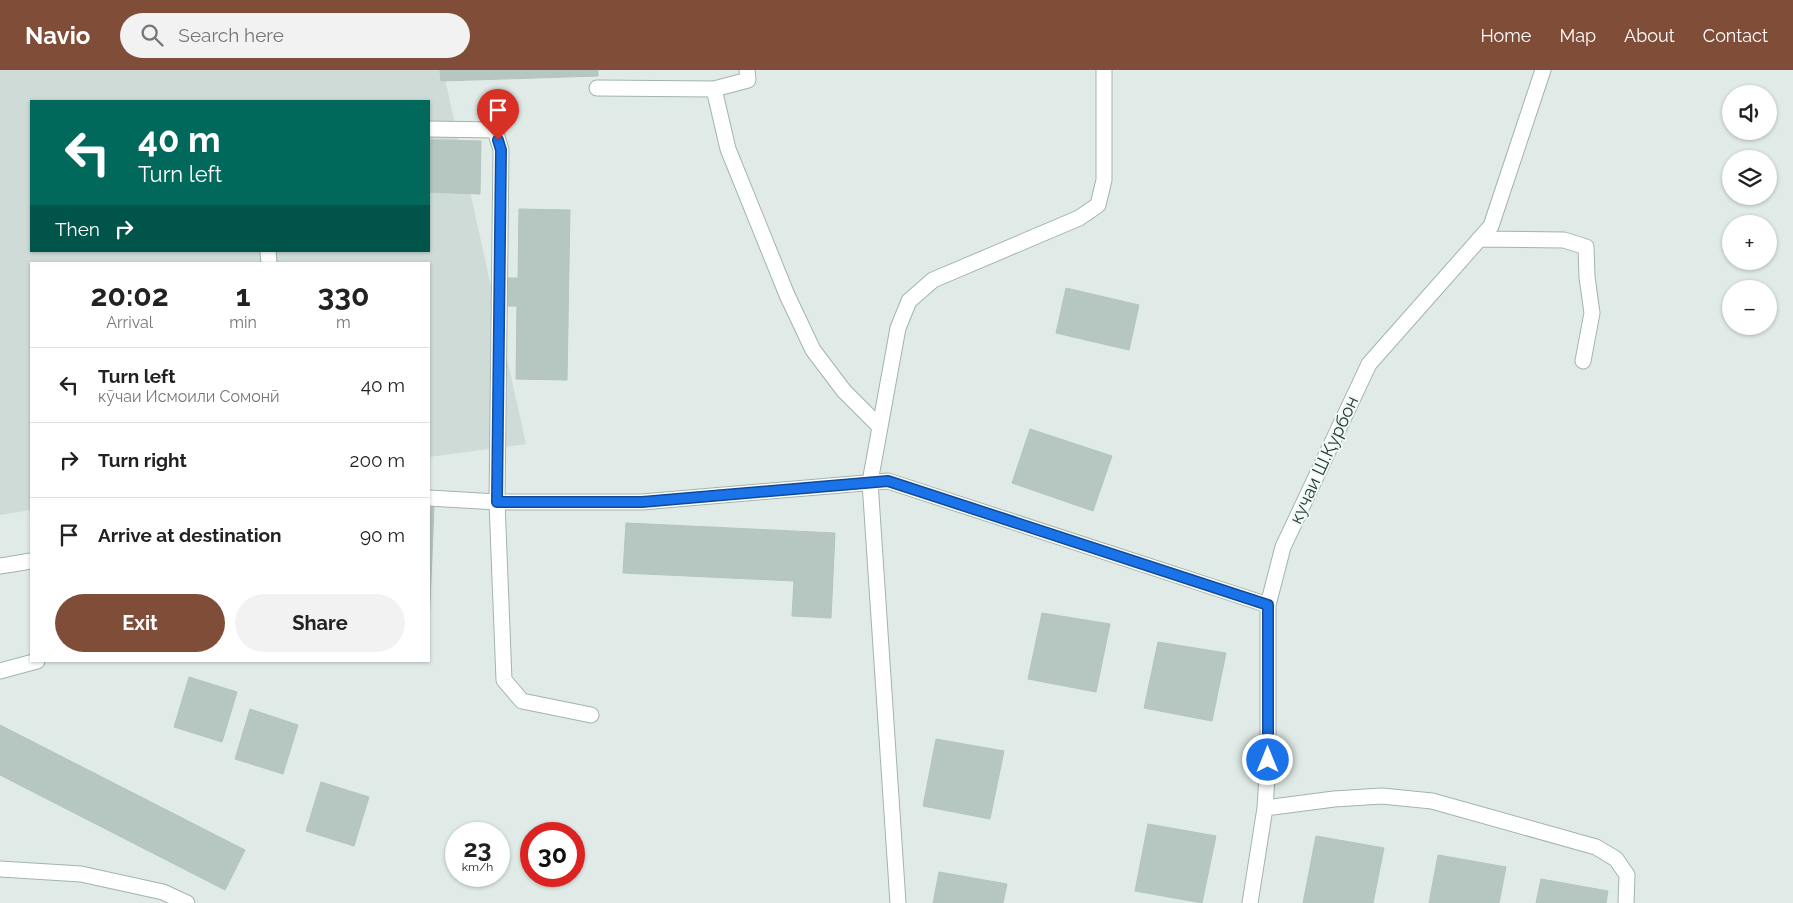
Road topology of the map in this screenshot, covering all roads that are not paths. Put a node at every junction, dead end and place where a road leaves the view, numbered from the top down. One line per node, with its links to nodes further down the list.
1 (747, 70): 5 (street)
2 (1104, 70): 9 (street)
3 (1543, 70): 7 (street, кучаи Ш.Қурбон)
4 (597, 88): 5 (street)
5 (714, 89): 9 (street)
6 (430, 130): 12 (street)
7 (1479, 239): 8 (street); 15 (street, кучаи Ш.Қурбон)
8 (1583, 361)
9 (880, 427): 10 (street)
10 (870, 482): 12 (street); 15 (street); 22 (street)
11 (430, 498): 12 (street)
12 (497, 502): 18 (street)
13 (30, 561): 14 (street)
14 (0, 566)
15 (1268, 605): 19 (street, кучаи Ш.Қурбон)
16 (33, 662): 17 (street)
17 (0, 671)
18 (591, 715)
19 (1265, 808): 23 (street, кучаи Ш.Қурбон); 24 (street)
20 (0, 869): 21 (street)
21 (187, 903)
22 (898, 903)
23 (1250, 903)
24 (1626, 903)

